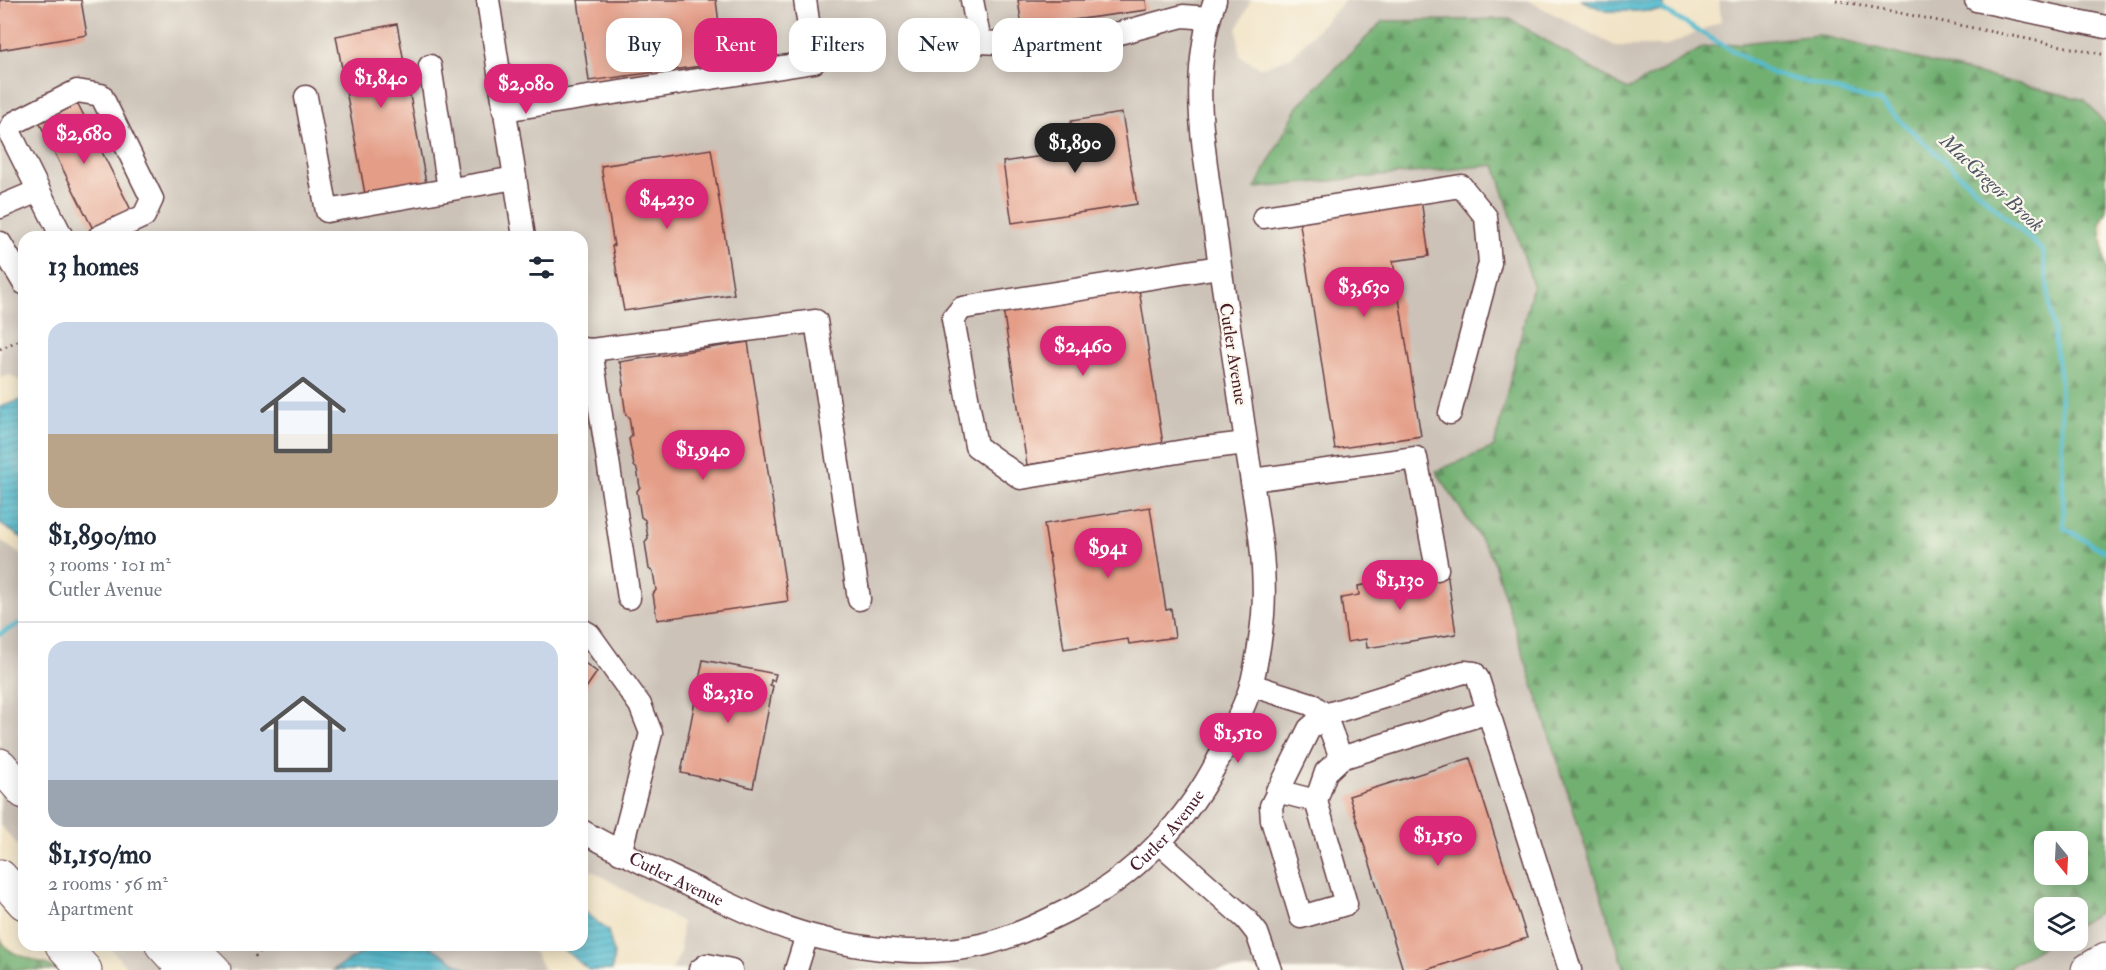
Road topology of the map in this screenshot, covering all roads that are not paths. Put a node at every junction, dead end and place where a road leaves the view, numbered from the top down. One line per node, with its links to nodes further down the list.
1 (488, 0): 9 (street)
2 (805, 0): 9 (street)
3 (972, 0): 5 (street)
4 (1976, 0): 6 (street)
5 (1212, 9): 19 (street, Cutler Avenue)
6 (2106, 27)
7 (430, 66): 11 (street)
8 (306, 97): 11 (street)
9 (504, 110): 10 (street)
10 (515, 178): 11 (street); 17 (street)
11 (449, 189)
12 (38, 191): 13 (street); 15 (street); 16 (street)
13 (0, 207)
14 (1264, 217): 23 (street)
15 (59, 231)
16 (112, 231)
17 (523, 231)
18 (0, 243): 20 (street)
19 (1219, 267): 24 (street, Cutler Avenue); 24 (street)
20 (18, 273)
21 (588, 349): 28 (street)
22 (588, 355): 27 (street)
23 (1450, 413)
24 (1246, 443): 25 (street, Cutler Avenue)
25 (1252, 480): 26 (street); 30 (street, Cutler Avenue)
26 (1437, 569)
27 (629, 598)
28 (859, 599)
29 (588, 633): 42 (street)
30 (1251, 685): 32 (street); 41 (street, Cutler Avenue)
31 (1489, 712): 32 (street); 34 (street); 58 (street)
32 (1325, 715): 34 (street); 38 (street)
33 (0, 752): 36 (highway)
34 (1341, 758): 39 (street)
35 (0, 765): 37 (highway)
36 (18, 770)
37 (18, 785)
38 (1277, 791): 39 (street); 39 (street)
39 (1316, 801)
40 (588, 834): 42 (street, Cutler Avenue)
41 (1160, 843): 50 (street, Cutler Avenue); 57 (street)
42 (620, 853): 45 (street, Cutler Avenue)
43 (0, 876): 44 (highway)
44 (18, 896)
45 (807, 935): 50 (street, Cutler Avenue); 56 (street)
46 (68, 951): 51 (highway)
47 (167, 951): 52 (highway)
48 (195, 951): 53 (highway)
49 (2106, 959): 59 (highway)
50 (938, 960)
51 (85, 970)
52 (184, 970)
53 (214, 970)
54 (700, 970): 55 (street)
55 (731, 970)
56 (796, 970)
57 (1270, 970)
58 (1570, 970)
59 (2088, 970)

